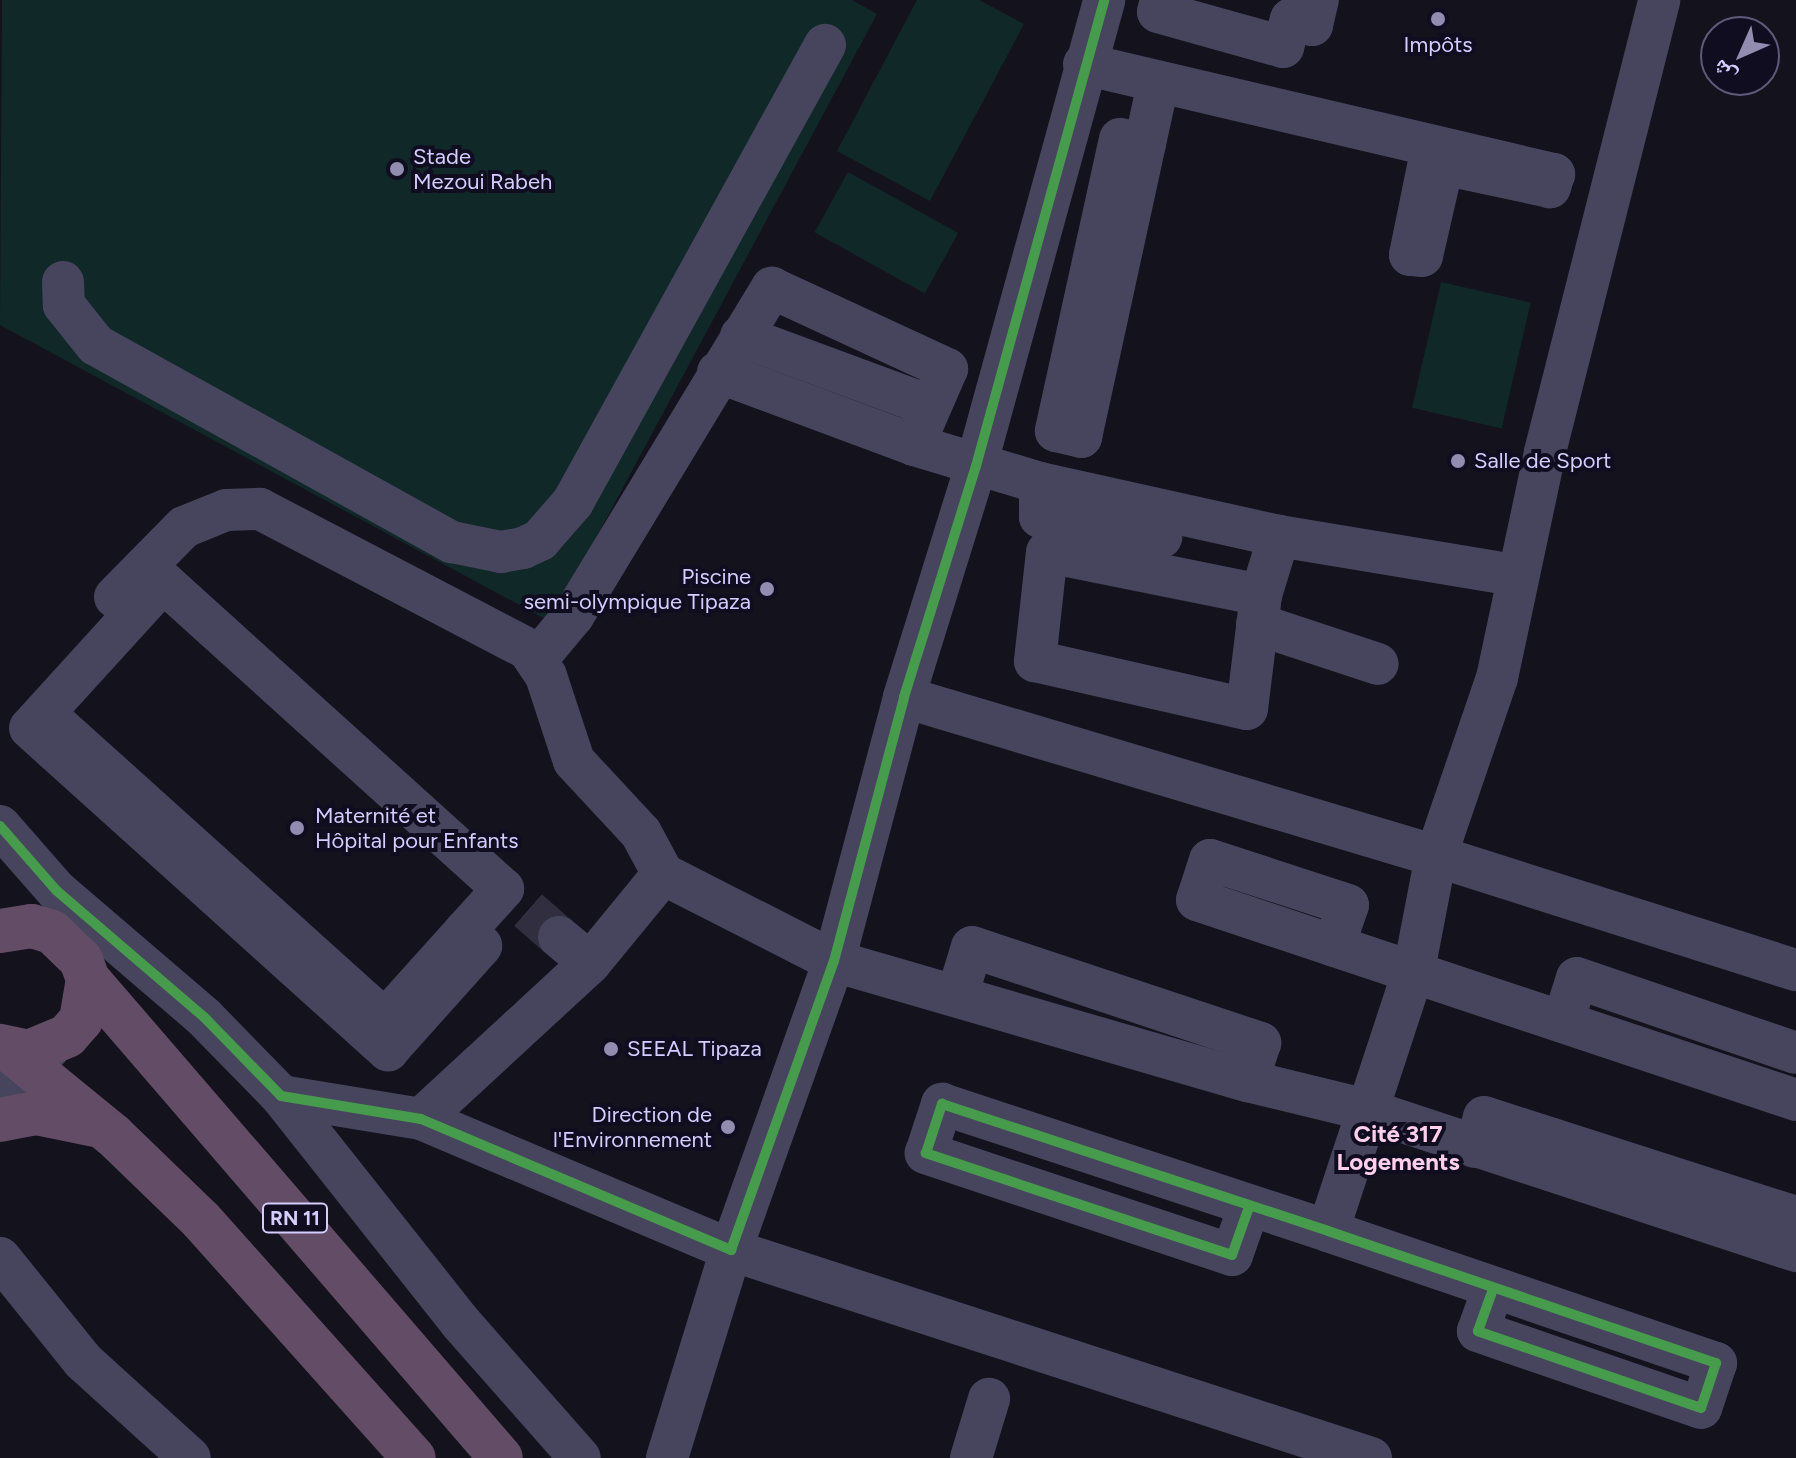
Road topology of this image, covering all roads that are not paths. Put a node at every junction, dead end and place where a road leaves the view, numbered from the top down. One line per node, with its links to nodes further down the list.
1 (1104, 0): 7 (street)
2 (1161, 0): 5 (street)
3 (1318, 0): 5 (street)
4 (1659, 0): 25 (street)
5 (1238, 17)
6 (825, 45): 11 (street)
7 (1084, 64): 8 (street); 10 (street)
8 (1158, 85): 9 (street); 10 (street)
9 (1432, 147)
10 (1035, 256): 16 (street)
11 (63, 282)
12 (741, 336): 13 (street); 14 (street); 14 (street)
13 (718, 372): 15 (street); 20 (street)
14 (930, 406): 15 (street)
15 (914, 445): 16 (street)
16 (976, 466): 17 (street); 22 (street)
17 (1276, 546): 18 (street); 19 (street)
18 (1496, 572)
19 (1259, 610): 19 (street); 21 (street)
20 (537, 659): 23 (street); 26 (street)
21 (1378, 664)
22 (904, 697): 25 (street); 31 (street)
23 (0, 724)
24 (0, 826): 30 (street)
25 (1436, 856): 32 (street); 33 (street)
26 (663, 874): 31 (street); 41 (street)
27 (0, 931): 30 (highway)
28 (465, 931): 28 (street)
29 (1334, 946): 32 (street)
30 (84, 949): 35 (highway); 37 (street); 55 (highway, RN 11)
31 (834, 961): 40 (street); 48 (street)
32 (1414, 970): 34 (street); 40 (street)
33 (1796, 970)
34 (1563, 1022): 36 (street); 39 (street)
35 (22, 1052): 38 (street); 43 (highway)
36 (1796, 1053)
37 (281, 1096): 41 (street); 56 (street)
38 (0, 1097)
39 (1796, 1100)
40 (1367, 1110): 44 (street); 47 (street)
41 (421, 1119): 48 (street)
42 (0, 1120): 43 (highway)
43 (113, 1135): 54 (highway)
44 (1475, 1147): 46 (street); 49 (street)
45 (1249, 1207): 45 (street); 47 (street)
46 (1796, 1217)
47 (1328, 1231): 51 (street)
48 (731, 1250): 57 (street); 59 (street)
49 (1796, 1251)
50 (0, 1258): 53 (street)
51 (1493, 1289): 51 (street)
52 (989, 1399): 58 (street)
53 (190, 1458)
54 (414, 1458)
55 (501, 1458)
56 (580, 1458)
57 (667, 1458)
58 (971, 1458)
59 (1371, 1458)

